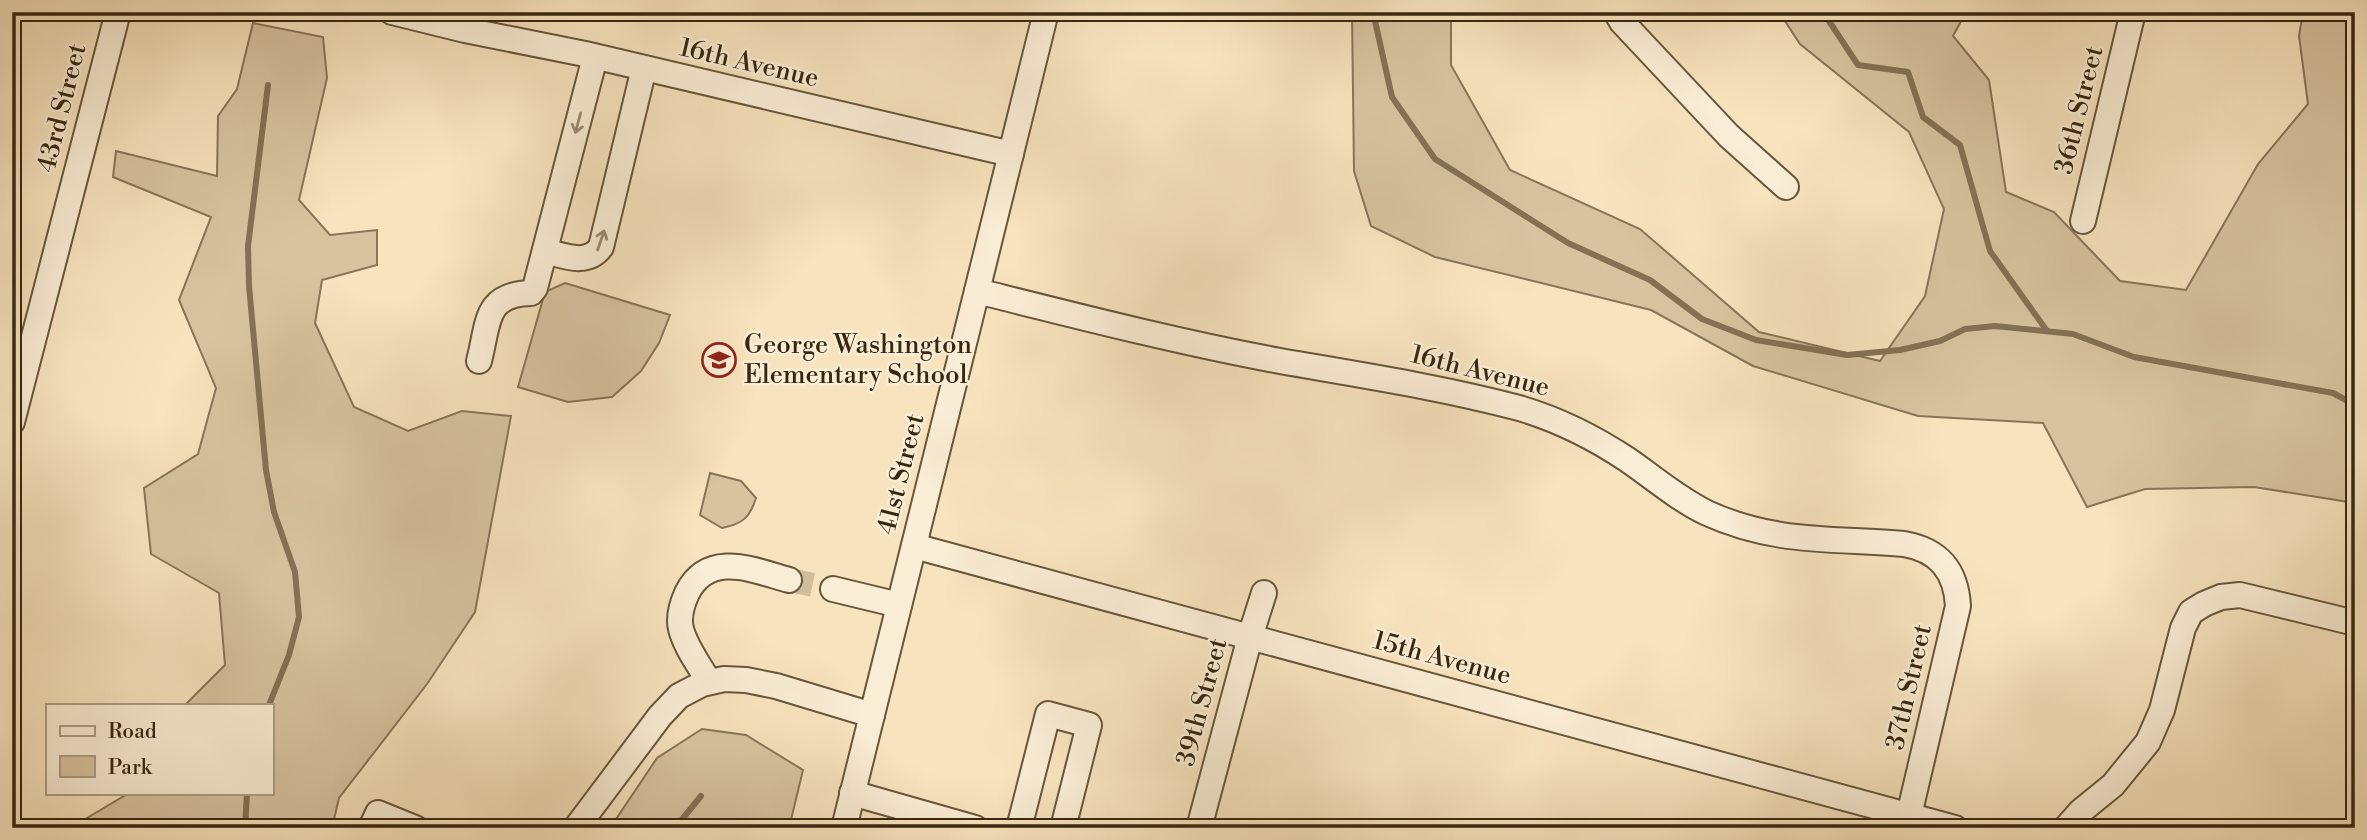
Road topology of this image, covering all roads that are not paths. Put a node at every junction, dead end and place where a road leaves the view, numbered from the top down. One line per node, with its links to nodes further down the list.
1 (118, 12): 14 (street, 43rd Street)
2 (392, 12): 6 (street, 16th Avenue)
3 (1045, 12): 8 (street, 41st Street)
4 (1616, 12): 9 (street)
5 (2133, 12): 10 (street, 36th Street)
6 (595, 57): 7 (street, 16th Avenue); 11 (street, one-way to 11)
7 (644, 68): 8 (street, 16th Avenue); 11 (street, one-way to 7)
8 (1011, 154): 12 (street, 41st Street)
9 (1786, 187)
10 (2083, 221)
11 (545, 251): 13 (street)
12 (977, 290): 15 (street, 41st Street); 16 (street, 16th Avenue)
13 (479, 361)
14 (12, 422)
15 (914, 546): 20 (street, 41st Street); 22 (street, 15th Avenue)
16 (1942, 563): 26 (street, 37th Street)
17 (789, 580): 23 (street)
18 (833, 589): 20 (street)
19 (1264, 593): 22 (street, 39th Street)
20 (899, 605): 24 (street, 41st Street)
21 (2355, 623): 36 (street)
22 (1250, 636): 26 (street, 15th Avenue); 34 (street, 39th Street)
23 (709, 682): 24 (street); 27 (street)
24 (872, 715): 25 (street, 41st Street)
25 (852, 793): 30 (street, 41st Street); 31 (street)
26 (1907, 822): 35 (street, 15th Avenue)
27 (579, 825)
28 (371, 828): 29 (street)
29 (415, 828)
30 (844, 828)
31 (975, 828)
32 (1019, 828): 33 (street)
33 (1063, 828)
34 (1199, 828)
35 (1955, 828)
36 (2066, 828)

